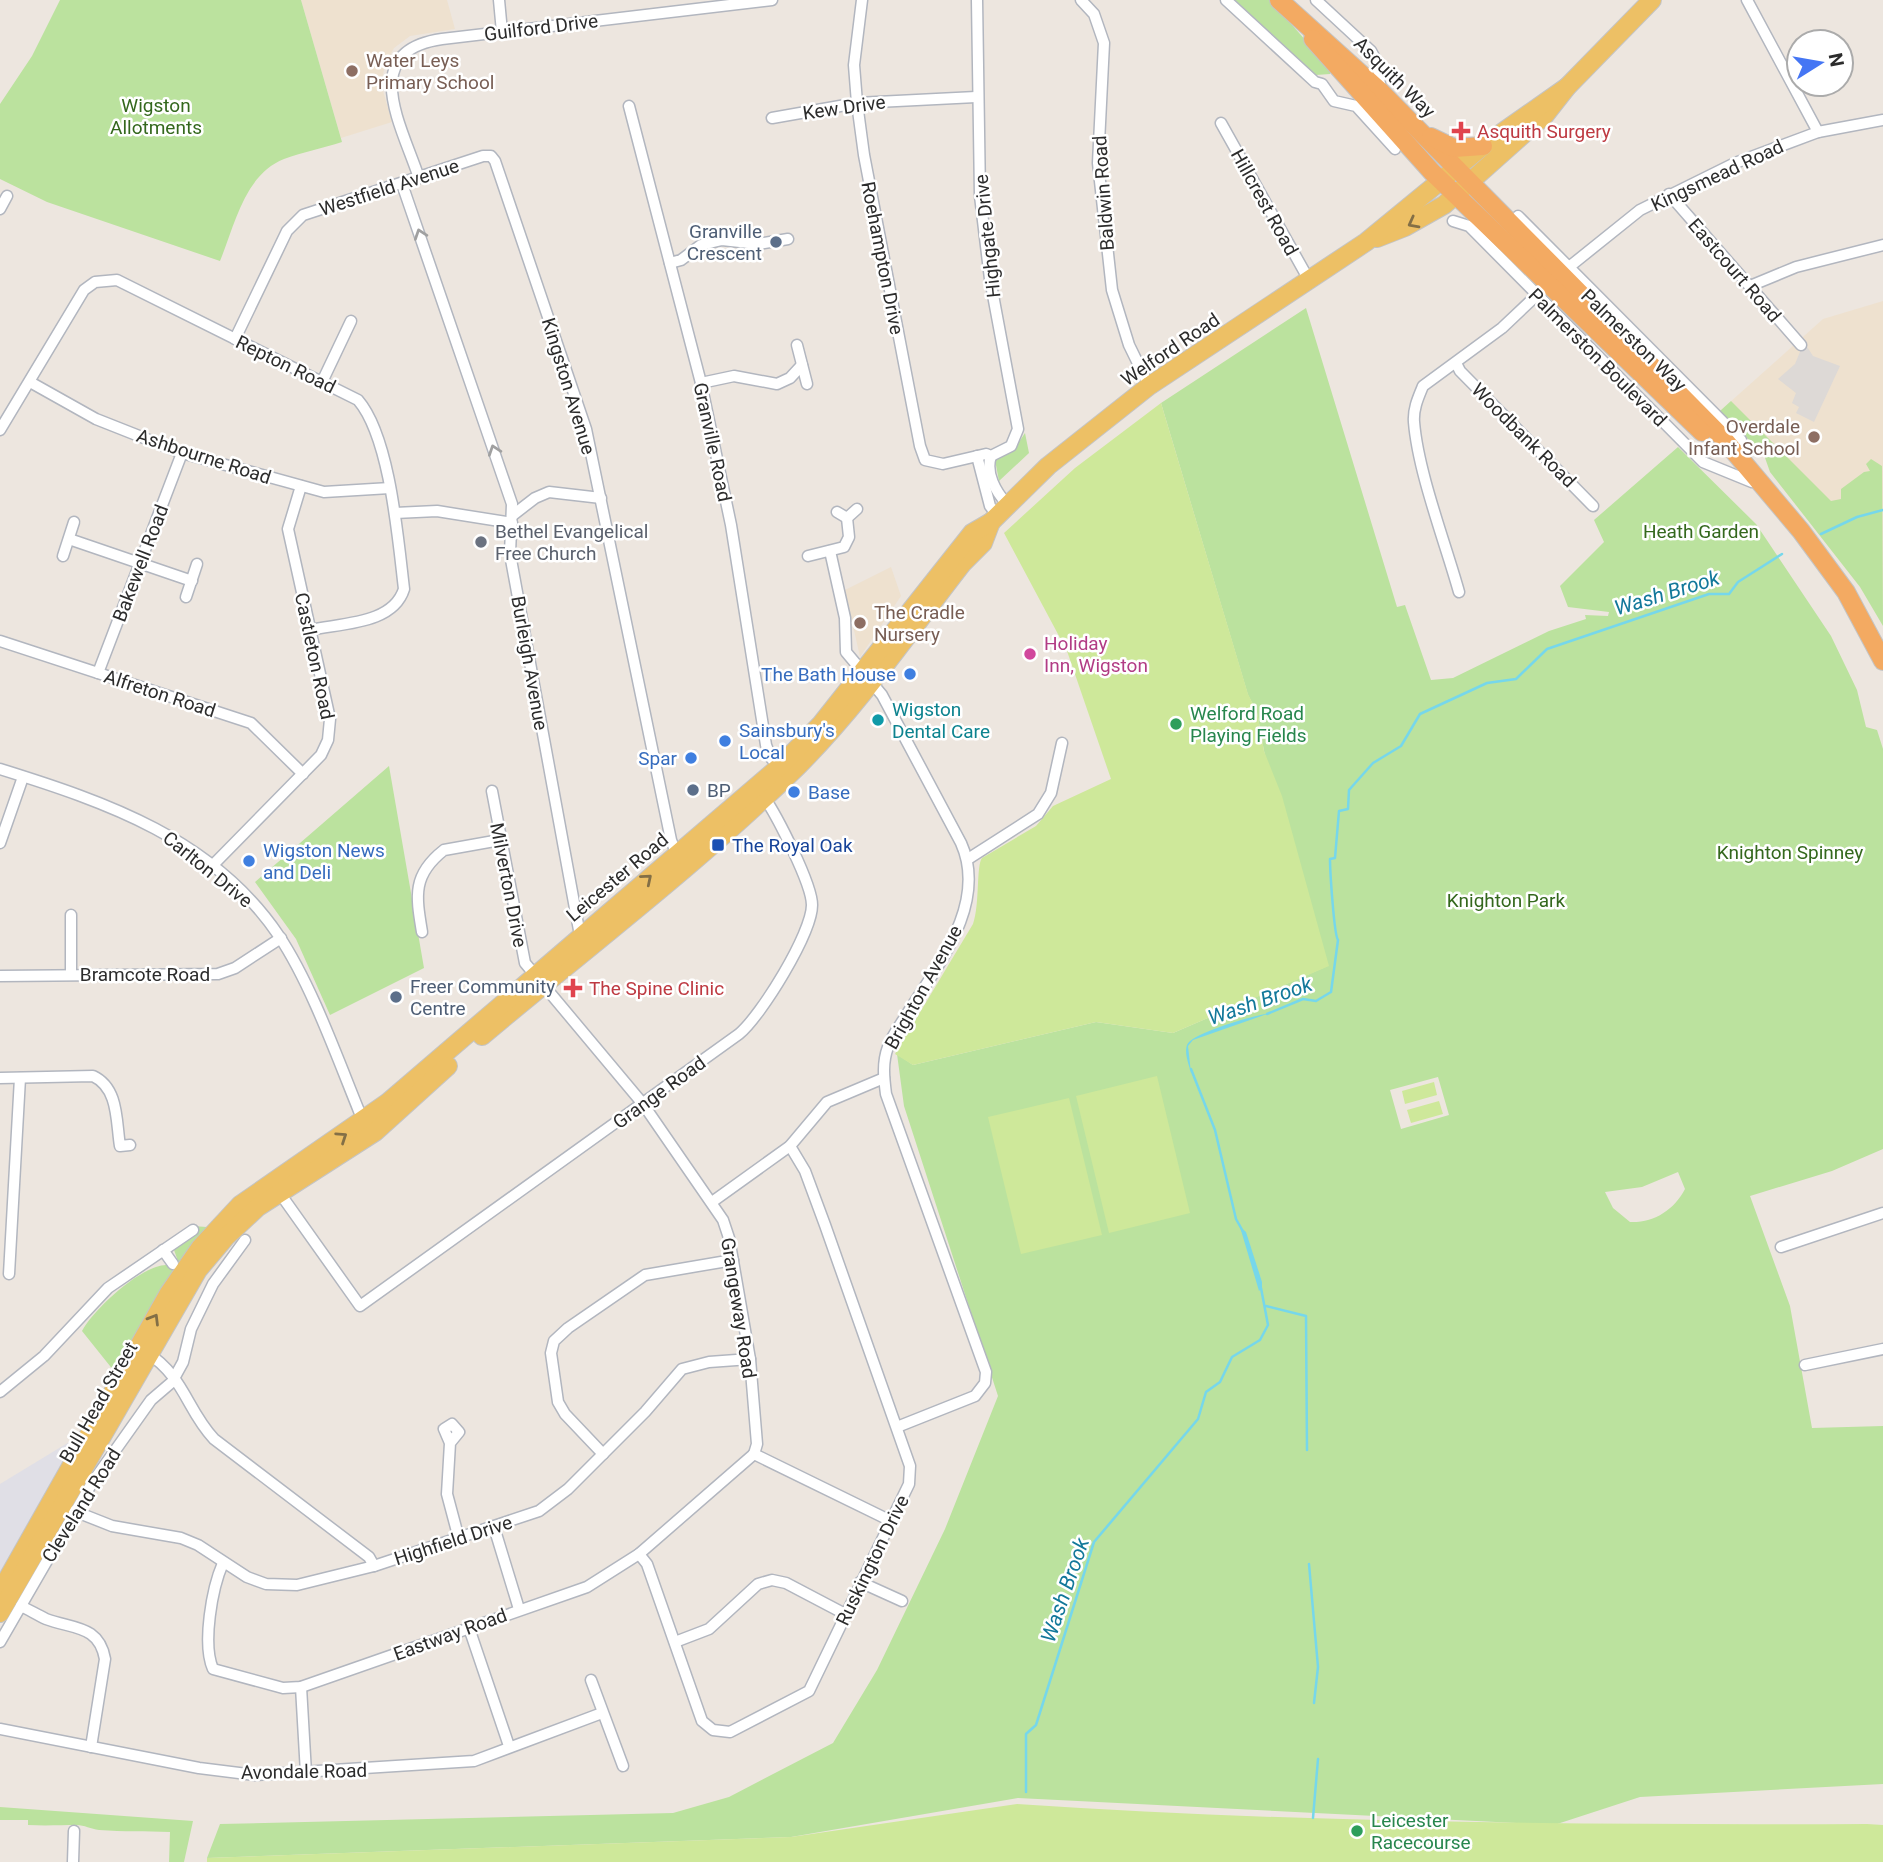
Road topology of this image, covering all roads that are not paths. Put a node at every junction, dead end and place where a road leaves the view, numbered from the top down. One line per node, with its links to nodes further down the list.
1 (499, 0): 11 (street)
2 (772, 0): 11 (street, Guilford Drive)
3 (862, 0): 17 (street, Roehampton Drive)
4 (976, 0): 16 (street, Highgate Drive)
5 (1082, 0): 55 (street, Baldwin Road)
6 (1227, 0): 13 (street)
7 (1316, 0): 15 (street)
8 (1652, 0): 14 (main road, Welford Road)
9 (1747, 0): 23 (street)
10 (1283, 3): 12 (highway, Asquith Way); 15 (highway, Asquith Way)
11 (502, 32): 28 (street, Guilford Drive)
12 (1337, 68): 13 (street); 27 (highway, Asquith Way)
13 (1322, 84): 25 (street)
14 (1567, 87): 24 (main road, Welford Road); 30 (main road, Welford Road)
15 (1381, 92): 22 (highway, Asquith Way)
16 (976, 97): 17 (street, Kew Drive); 59 (street, Highgate Drive)
17 (857, 103): 19 (street, Kew Drive); 59 (street, Roehampton Drive)
18 (629, 106): 40 (street, Granville Road)
19 (772, 118)
20 (1883, 120): 23 (street, Kingsmead Road)
21 (1221, 123): 42 (street, Hillcrest Road)
22 (1419, 130): 24 (highway); 27 (highway, Asquith Way)
23 (1818, 132): 31 (street, Kingsmead Road)
24 (1483, 146): 27 (main road, Welford Road)
25 (1395, 149)
26 (491, 156): 28 (street, Westfield Avenue); 62 (street, Kingston Avenue)
27 (1449, 175): 30 (highway, Asquith Way); 37 (main road, Welford Road)
28 (419, 178): 29 (street, Westfield Avenue)
29 (402, 184): 46 (street, Westfield Avenue); 68 (street, Burleigh Avenue, one-way to 29)
30 (1463, 189): 37 (main road, Welford Road, one-way to 37); 38 (highway, Palmerston Way); 44 (highway, Palmerston Way)
31 (1669, 194): 41 (street, Kingsmead Road); 43 (street, Eastcourt Road)
32 (7, 196): 33 (street)
33 (0, 209)
34 (1518, 216): 41 (street)
35 (1453, 221): 44 (street, Palmerston Boulevard)
36 (788, 239): 40 (street)
37 (1366, 242): 42 (main road, Welford Road)
38 (1527, 242): 44 (highway); 66 (highway, Palmerston Way)
39 (1883, 244): 43 (street)
40 (670, 264): 53 (street, Granville Road)
41 (1569, 267): 57 (street)
42 (1309, 280): 55 (main road, Welford Road)
43 (1749, 286): 48 (street, Eastcourt Road)
44 (1542, 290): 49 (street); 66 (highway, Palmerston Way)
45 (351, 321): 52 (street)
46 (235, 339): 51 (street, Repton Road); 52 (street, Repton Road)
47 (797, 345): 50 (street)
48 (1801, 345)
49 (1456, 363): 63 (street, Woodbank Road); 77 (street)
50 (802, 365): 53 (street); 54 (street)
51 (30, 382): 56 (street, Repton Road); 58 (street, Ashbourne Road)
52 (322, 382): 61 (street, Repton Road)
53 (701, 383): 86 (street, Granville Road)
54 (807, 384)
55 (1149, 386): 67 (main road, Welford Road)
56 (0, 430)
57 (1741, 440)
58 (182, 453): 60 (street, Ashbourne Road); 74 (street, Bakewell Road)
59 (984, 455): 67 (street)
60 (301, 486): 61 (street, Ashbourne Road); 79 (street, Castleton Road)
61 (390, 488): 65 (street, Repton Road)
62 (601, 498): 68 (street); 94 (street, Kingston Avenue)
63 (1593, 506)
64 (857, 509): 71 (street)
65 (395, 513): 68 (street); 79 (street, Repton Road)
66 (1785, 513): 81 (highway, Palmerston Way)
67 (998, 514): 83 (main road, Leicester Road)
68 (512, 519): 99 (street, Burleigh Avenue)
69 (74, 522): 70 (street)
70 (69, 539): 72 (street); 74 (street)
71 (830, 551): 73 (street); 83 (street, Brighton Avenue)
72 (63, 556)
73 (808, 556)
74 (140, 563): 76 (street); 82 (street, Bakewell Road)
75 (197, 564): 76 (street)
76 (192, 581): 78 (street)
77 (1459, 592)
78 (186, 597)
79 (310, 629): 87 (street, Castleton Road)
80 (0, 641): 82 (street, Alfreton Road)
81 (1883, 661)
82 (98, 673): 87 (street, Alfreton Road)
83 (867, 675): 86 (main road, Leicester Road); 93 (street, Brighton Avenue)
84 (1062, 743): 93 (street)
85 (0, 769): 88 (street, Carlton Drive)
86 (783, 771): 90 (main road, Leicester Road); 94 (main road, Leicester Road)
87 (303, 774): 95 (street, Castleton Road)
88 (23, 777): 92 (street); 95 (street, Carlton Drive)
89 (492, 791): 91 (street, Milverton Drive)
90 (764, 797): 94 (main road, Leicester Road); 106 (street, Grange Road)
91 (500, 840): 97 (street); 102 (street, Milverton Drive)
92 (0, 843)
93 (968, 859): 105 (street, Brighton Avenue)
94 (680, 861): 99 (main road, Leicester Road)
95 (211, 867): 98 (street, Carlton Drive)
96 (71, 915): 100 (street)
97 (422, 932)
98 (281, 938): 100 (street, Bramcote Road); 107 (street, Carlton Drive)
99 (586, 940): 102 (main road, Leicester Road)
100 (71, 974): 101 (street, Bramcote Road)
101 (0, 976)
102 (539, 979): 106 (street, Grangeway Road); 107 (main road, Leicester Road)
103 (0, 1078): 104 (street)
104 (20, 1078): 108 (street); 120 (street)
105 (884, 1079): 109 (street); 127 (street, Brighton Avenue)
106 (643, 1104): 110 (street, Grange Road); 111 (street, Grangeway Road)
107 (370, 1126): 110 (main road, Leicester Road); 113 (main road, Leicester Road, one-way to 107)
108 (120, 1146)
109 (790, 1146): 111 (street); 127 (street, Ruskington Drive)
110 (279, 1192): 113 (main road, Leicester Road)
111 (712, 1202): 118 (street, Grangeway Road)
112 (1883, 1213): 116 (street)
113 (235, 1219): 122 (main road, Bull Head Street)
114 (193, 1230): 117 (street)
115 (245, 1240): 125 (street)
116 (1781, 1247)
117 (163, 1250): 119 (street); 126 (street)
118 (733, 1260): 123 (street, Grangeway Road); 129 (street)
119 (173, 1264)
120 (9, 1274)
121 (1883, 1349): 124 (street)
122 (144, 1350): 125 (street, Highfield Drive); 139 (main road, Bull Head Street); 143 (main road, Bull Head Street)
123 (751, 1359): 129 (street, Highfield Drive); 130 (street, Grangeway Road)
124 (1805, 1365)
125 (175, 1377): 131 (street, Cleveland Road); 137 (street, Highfield Drive)
126 (0, 1392)
127 (897, 1427): 132 (street, Ruskington Drive)
128 (450, 1443): 134 (street)
129 (603, 1454): 133 (street, Highfield Drive)
130 (754, 1454): 132 (street); 135 (street, Eastway Road)
131 (74, 1511): 136 (street); 141 (street, Cleveland Road)
132 (889, 1520): 138 (street, Ruskington Drive)
133 (494, 1527): 134 (street, Highfield Drive); 142 (street)
134 (459, 1539): 137 (street, Highfield Drive)
135 (639, 1554): 142 (street, Eastway Road); 147 (street, Ruskington Drive)
136 (223, 1563): 137 (street); 149 (street, Eastway Road)
137 (374, 1566)
138 (860, 1582): 140 (street); 144 (street, Ruskington Drive)
139 (0, 1592)
140 (902, 1601)
141 (21, 1606): 146 (street, Cleveland Road); 152 (street)
142 (519, 1609): 145 (street, Eastway Road)
143 (0, 1613)
144 (845, 1614): 147 (street); 147 (street, Ruskington Drive)
145 (469, 1628): 149 (street, Eastway Road); 153 (street)
146 (0, 1642)
147 (675, 1642)
148 (591, 1680): 150 (street)
149 (301, 1687): 155 (street)
150 (602, 1713): 153 (street, Avondale Road); 154 (street)
151 (0, 1730): 152 (street, Avondale Road)
152 (92, 1746): 155 (street, Avondale Road)
153 (509, 1746): 155 (street, Avondale Road)
154 (623, 1766)
155 (306, 1773)
156 (74, 1831): 157 (street)
157 (73, 1862)

